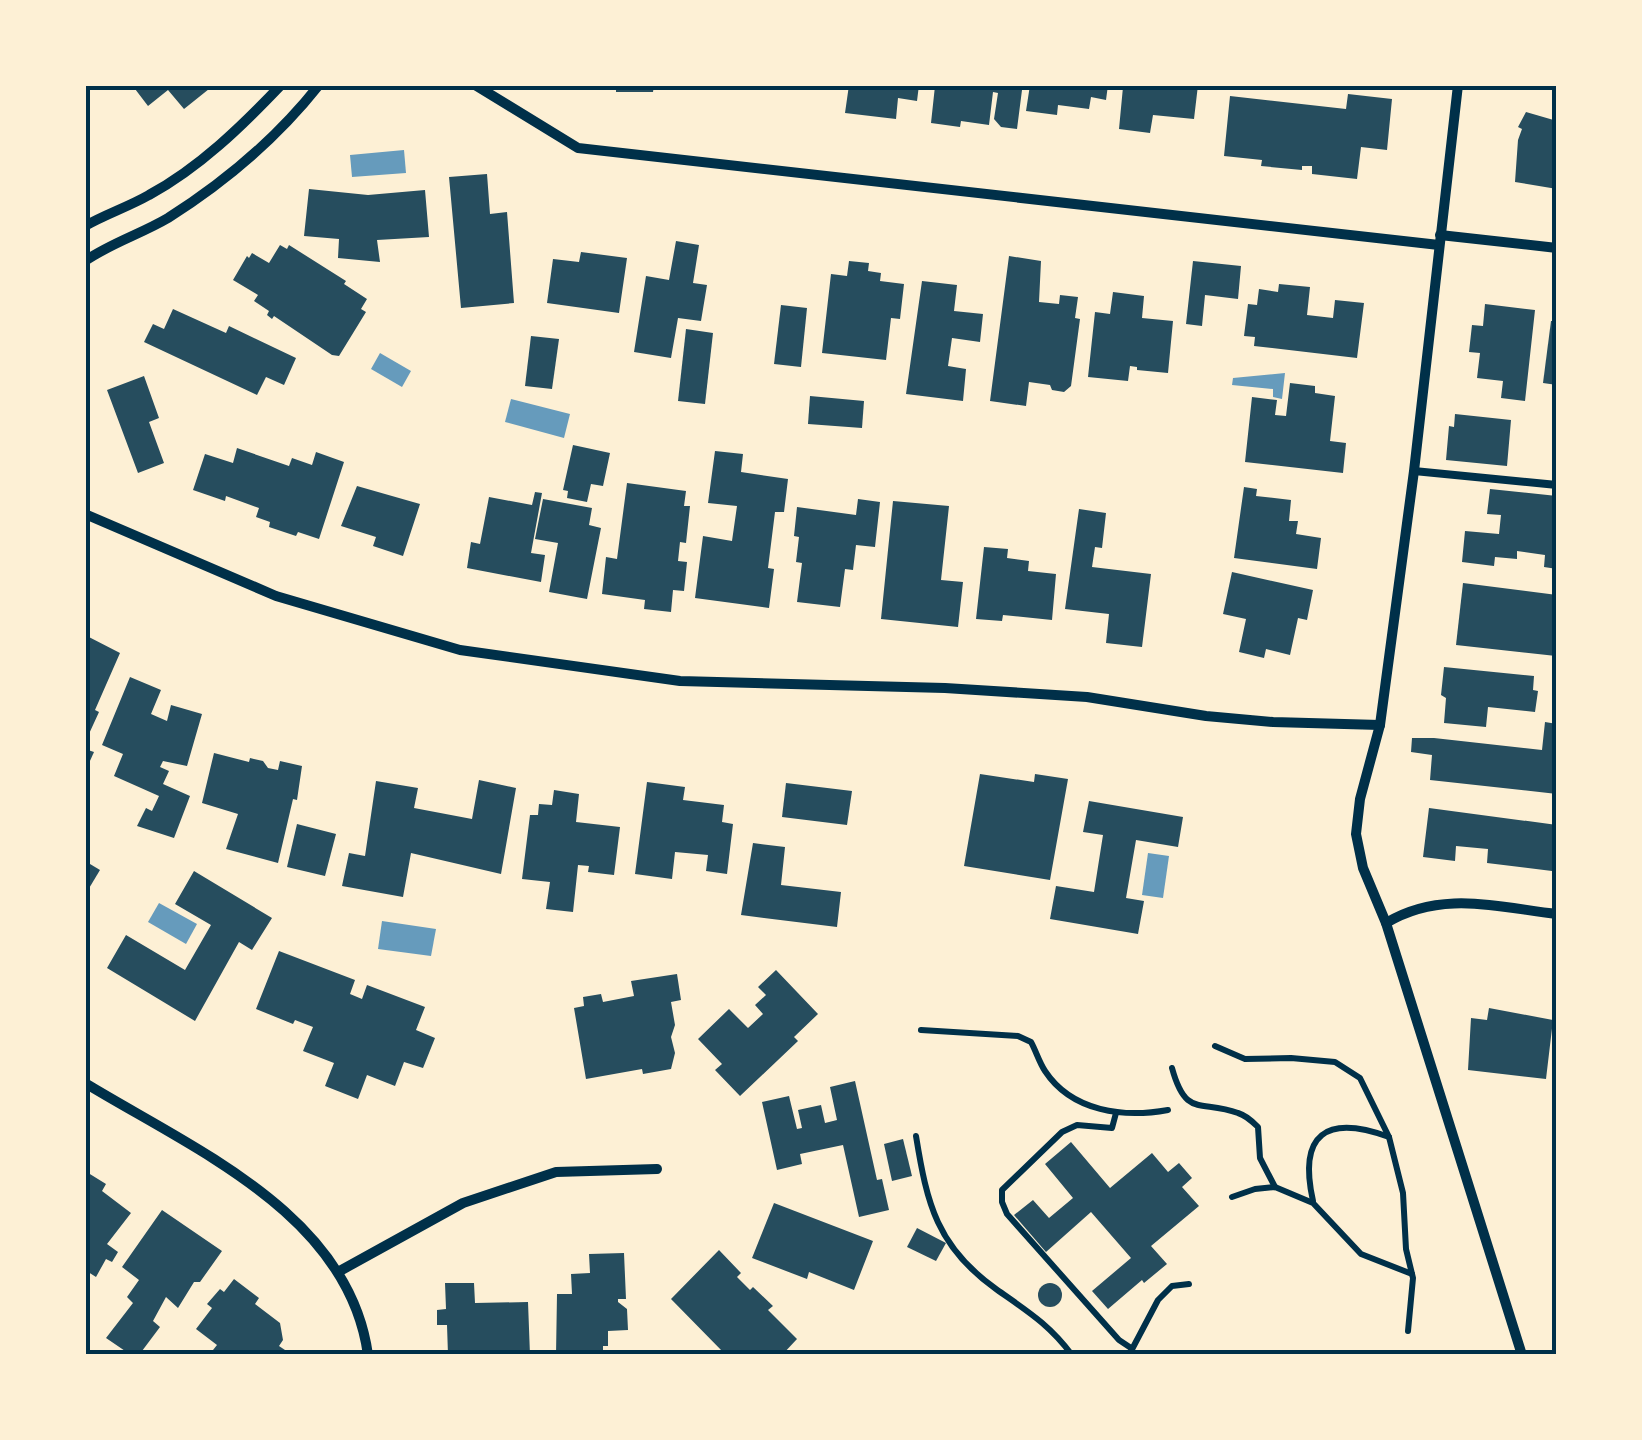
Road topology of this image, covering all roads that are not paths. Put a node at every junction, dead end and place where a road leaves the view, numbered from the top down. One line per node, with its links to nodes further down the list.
1 (281, 85): 5 (street)
2 (320, 85): 8 (street)
3 (475, 85): 6 (street)
4 (1458, 85): 6 (street)
5 (85, 226)
6 (1440, 240): 7 (street); 9 (street)
7 (1557, 248)
8 (85, 260)
9 (1414, 471): 10 (lane); 12 (street)
10 (1557, 486)
11 (85, 514): 12 (street)
12 (1380, 725): 14 (street)
13 (1557, 914): 14 (street)
14 (1386, 922): 19 (street)
15 (85, 1083): 17 (street)
16 (657, 1169): 17 (street)
17 (338, 1272): 18 (street)
18 (368, 1355)
19 (1522, 1355)

